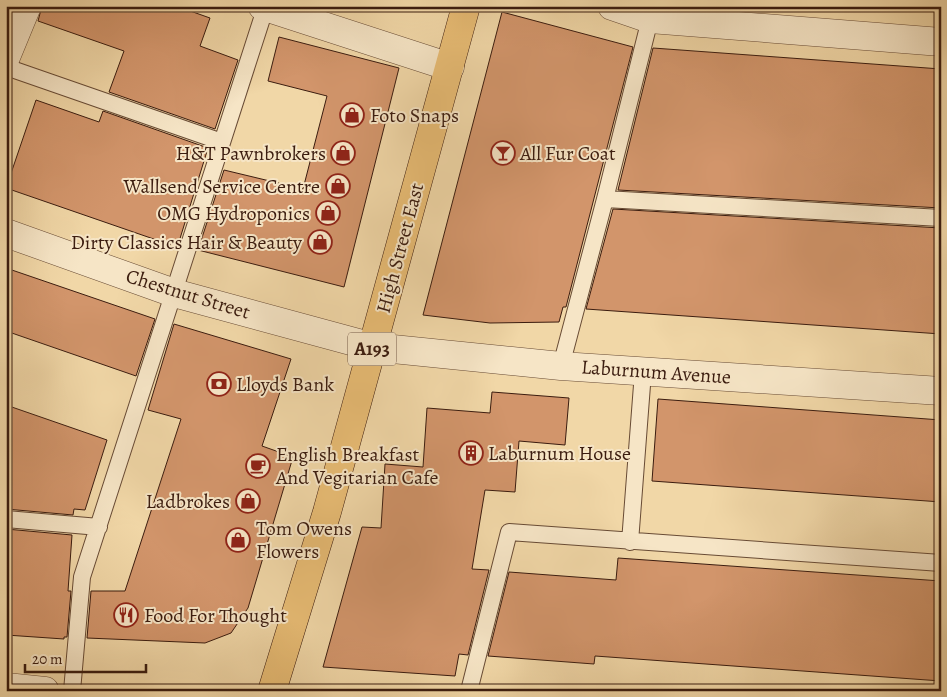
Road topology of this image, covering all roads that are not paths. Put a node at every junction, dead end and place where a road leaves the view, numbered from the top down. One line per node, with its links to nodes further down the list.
1 (27, 6): 7 (street)
2 (466, 6): 9 (main road, High Street East / A193)
3 (612, 6): 5 (street)
4 (265, 7): 9 (street); 10 (lane)
5 (651, 12): 6 (street); 11 (lane)
6 (941, 42)
7 (6, 57)
8 (6, 67): 10 (lane)
9 (450, 67): 15 (main road, High Street East / A193)
10 (222, 142): 14 (lane)
11 (605, 199): 12 (lane); 16 (lane)
12 (941, 218)
13 (6, 233): 14 (street, Chestnut Street)
14 (174, 293): 15 (street, Chestnut Street); 20 (lane)
15 (373, 347): 16 (street, Laburnum Avenue); 26 (main road, High Street East / A193)
16 (561, 366): 17 (street, Laburnum Avenue)
17 (643, 372): 18 (street, Laburnum Avenue); 21 (lane)
18 (941, 391)
19 (6, 519): 20 (lane)
20 (99, 527): 25 (lane)
21 (630, 542): 22 (lane); 27 (lane)
22 (941, 563)
23 (6, 687): 24 (street)
24 (45, 691)
25 (72, 691)
26 (272, 691)
27 (469, 691)

